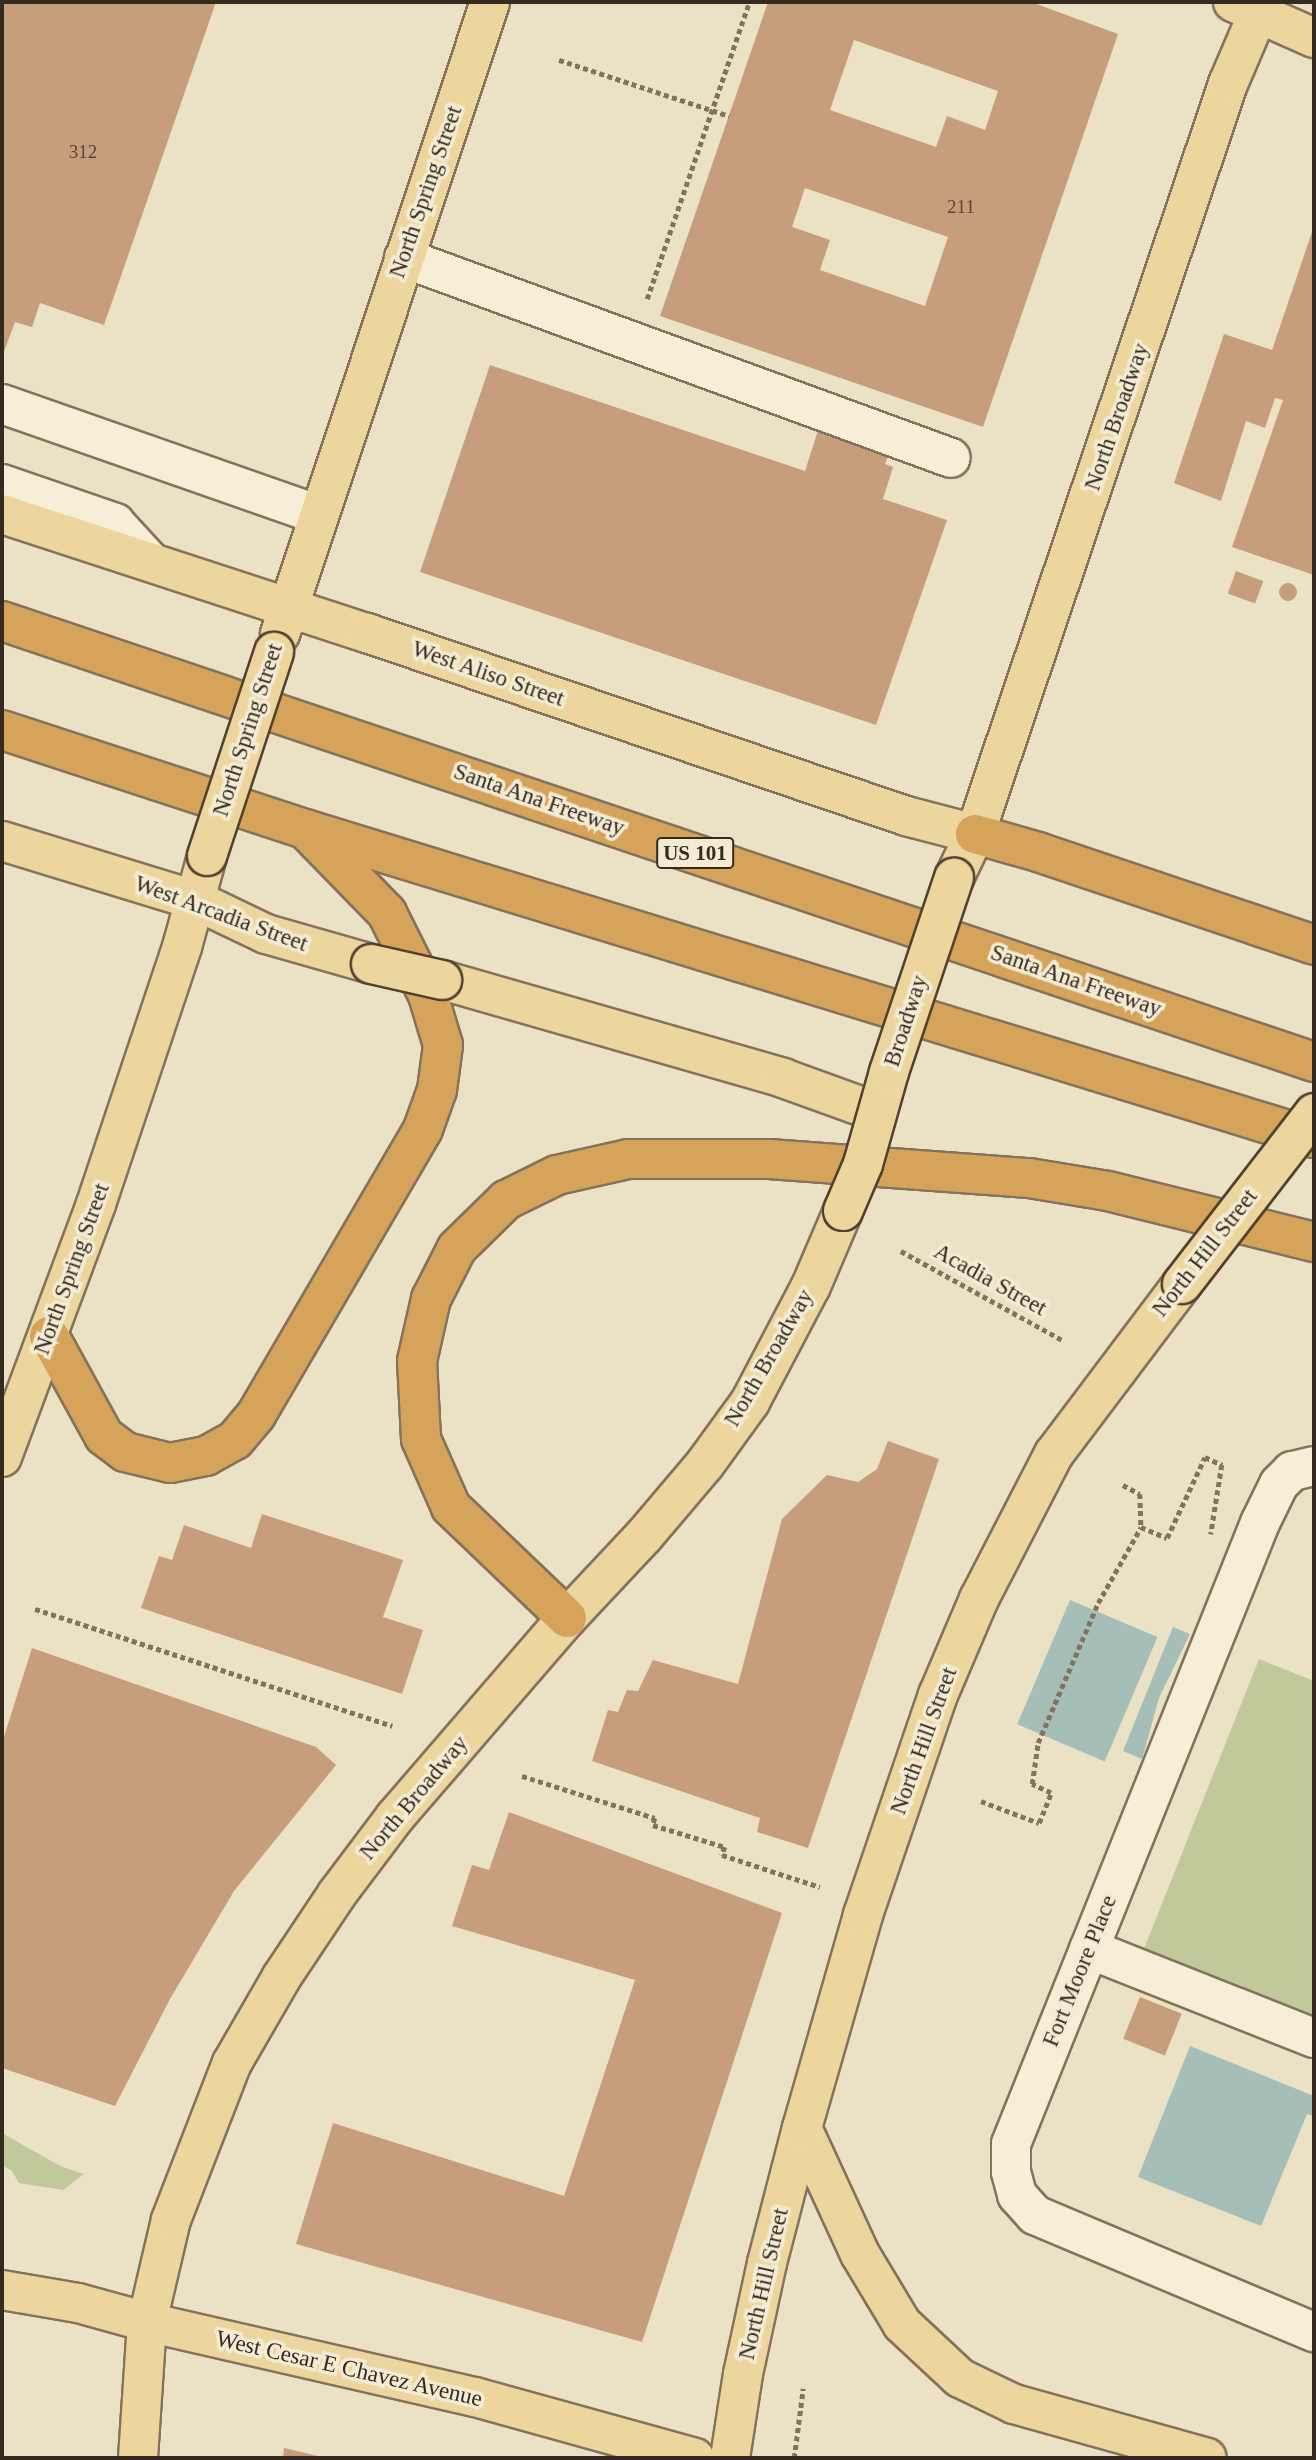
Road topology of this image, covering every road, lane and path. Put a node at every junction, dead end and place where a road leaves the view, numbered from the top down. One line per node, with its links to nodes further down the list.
1 (490, 2): 8 (main road, North Spring Street)
2 (749, 2): 6 (path)
3 (1251, 6): 4 (main road); 22 (main road, North Broadway)
4 (1314, 38)
5 (559, 60): 6 (path)
6 (712, 110): 7 (path); 9 (path)
7 (729, 116)
8 (404, 258): 11 (street); 14 (main road, North Spring Street)
9 (647, 299)
10 (2, 404): 14 (street)
11 (951, 457)
12 (2, 484): 15 (street)
13 (2, 514): 15 (main road, West Aliso Street)
14 (319, 515): 17 (main road, North Spring Street)
15 (150, 561): 17 (main road, West Aliso Street)
16 (2, 594): 19 (highway)
17 (289, 609): 22 (main road, West Aliso Street); 24 (main road, North Spring Street, bridge)
18 (2, 621): 19 (highway, Santa Ana Freeway / US 101)
19 (77, 645): 26 (highway, Santa Ana Freeway / US 101)
20 (2, 730): 21 (highway)
21 (305, 829): 29 (highway); 33 (highway)
22 (975, 834): 25 (highway); 27 (main road, Broadway, bridge)
23 (2, 841): 24 (main road, West Arcadia Street)
24 (195, 900): 27 (main road, West Arcadia Street, bridge); 33 (main road, North Spring Street)
25 (1314, 945)
26 (1314, 1062)
27 (877, 1112): 30 (main road, Broadway, bridge)
28 (1314, 1112): 48 (main road, North Hill Street, bridge)
29 (1314, 1138)
30 (843, 1210): 41 (main road, North Broadway)
31 (1314, 1242): 41 (highway)
32 (901, 1251): 34 (path, Acadia Street)
33 (48, 1336): 35 (main road, North Spring Street)
34 (1062, 1340)
35 (2, 1457)
36 (1222, 1465): 39 (path)
37 (1314, 1465): 46 (street, Fort Moore Place)
38 (1123, 1485): 39 (path)
39 (1141, 1527): 44 (path)
40 (35, 1609): 42 (path)
41 (567, 1618): 50 (main road, North Broadway)
42 (392, 1726)
43 (522, 1776): 45 (path)
44 (981, 1801)
45 (820, 1887)
46 (1089, 1949): 47 (street); 51 (street, Fort Moore Place)
47 (1314, 2038)
48 (802, 2128): 55 (main road, North Hill Street); 57 (main road)
49 (2, 2290): 50 (main road, West Cesar E Chavez Avenue)
50 (147, 2322): 53 (main road, North Broadway); 54 (main road, West Cesar E Chavez Avenue)
51 (1314, 2332)
52 (803, 2389): 56 (path)
53 (138, 2458)
54 (695, 2458)
55 (730, 2458)
56 (794, 2458)
57 (1208, 2458)

